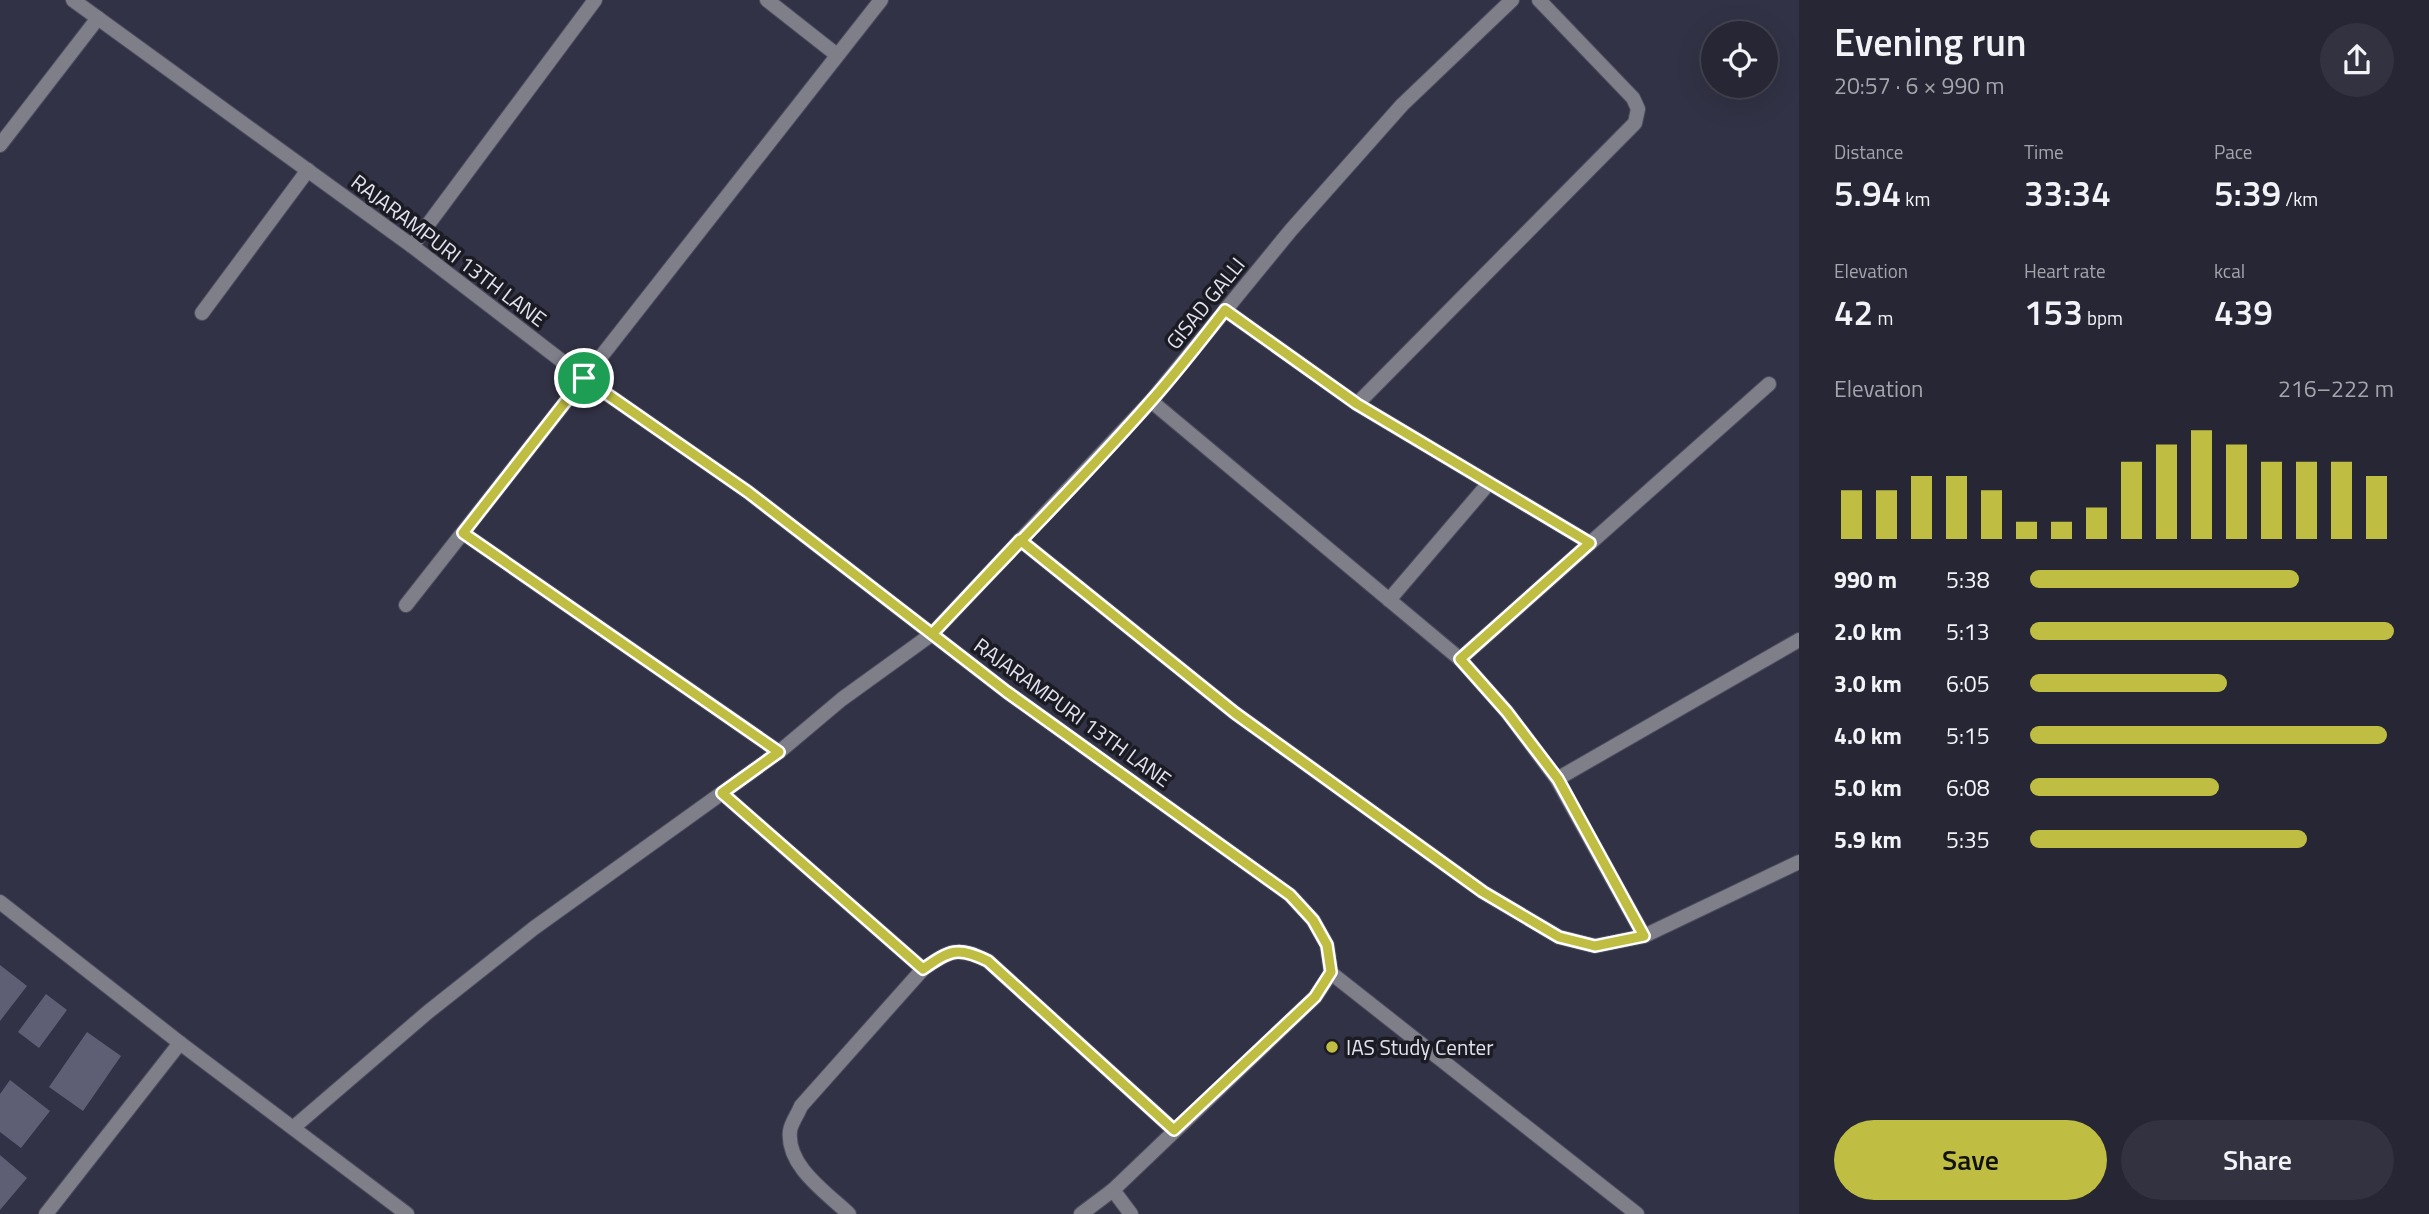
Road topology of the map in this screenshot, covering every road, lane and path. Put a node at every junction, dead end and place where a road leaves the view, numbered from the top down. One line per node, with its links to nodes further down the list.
1 (73, 0): 7 (street, RAJARAMPURI 13TH LANE)
2 (595, 0): 11 (street)
3 (767, 0): 8 (street)
4 (881, 0): 8 (street)
5 (1512, 0): 12 (street, GISAD GALLI)
6 (1539, 0): 17 (street)
7 (98, 18): 9 (street); 10 (street, RAJARAMPURI 13TH LANE)
8 (837, 55): 14 (street)
9 (0, 145)
10 (308, 170): 11 (street, RAJARAMPURI 13TH LANE); 13 (street)
11 (412, 246): 14 (street, RAJARAMPURI 13TH LANE)
12 (1225, 310): 16 (street, GISAD GALLI); 17 (street)
13 (202, 313)
14 (584, 378): 19 (street); 24 (street, RAJARAMPURI 13TH LANE)
15 (1769, 384): 21 (street)
16 (1151, 401): 20 (street, GISAD GALLI); 22 (street)
17 (1357, 404): 18 (street)
18 (1489, 482): 21 (street); 22 (street)
19 (463, 533): 23 (street); 27 (street)
20 (1020, 540): 24 (street, GISAD GALLI); 32 (street)
21 (1590, 543): 26 (street)
22 (1389, 600): 26 (street)
23 (406, 606)
24 (932, 634): 27 (street, GISAD GALLI); 34 (street, RAJARAMPURI 13TH LANE)
25 (1798, 642): 28 (street)
26 (1460, 659): 28 (street)
27 (779, 752): 29 (street, GISAD GALLI)
28 (1558, 779): 32 (street)
29 (722, 793): 33 (street); 36 (street, GISAD GALLI)
30 (1799, 862): 32 (street)
31 (0, 902): 35 (street)
32 (1644, 936)
33 (923, 969): 37 (street); 41 (street)
34 (1331, 972): 37 (street); 44 (street)
35 (180, 1043): 36 (street); 39 (street)
36 (294, 1127): 40 (street)
37 (1174, 1130): 38 (street)
38 (1113, 1190): 42 (street); 43 (street)
39 (46, 1214)
40 (407, 1214)
41 (849, 1214)
42 (1081, 1214)
43 (1131, 1214)
44 (1637, 1214)

